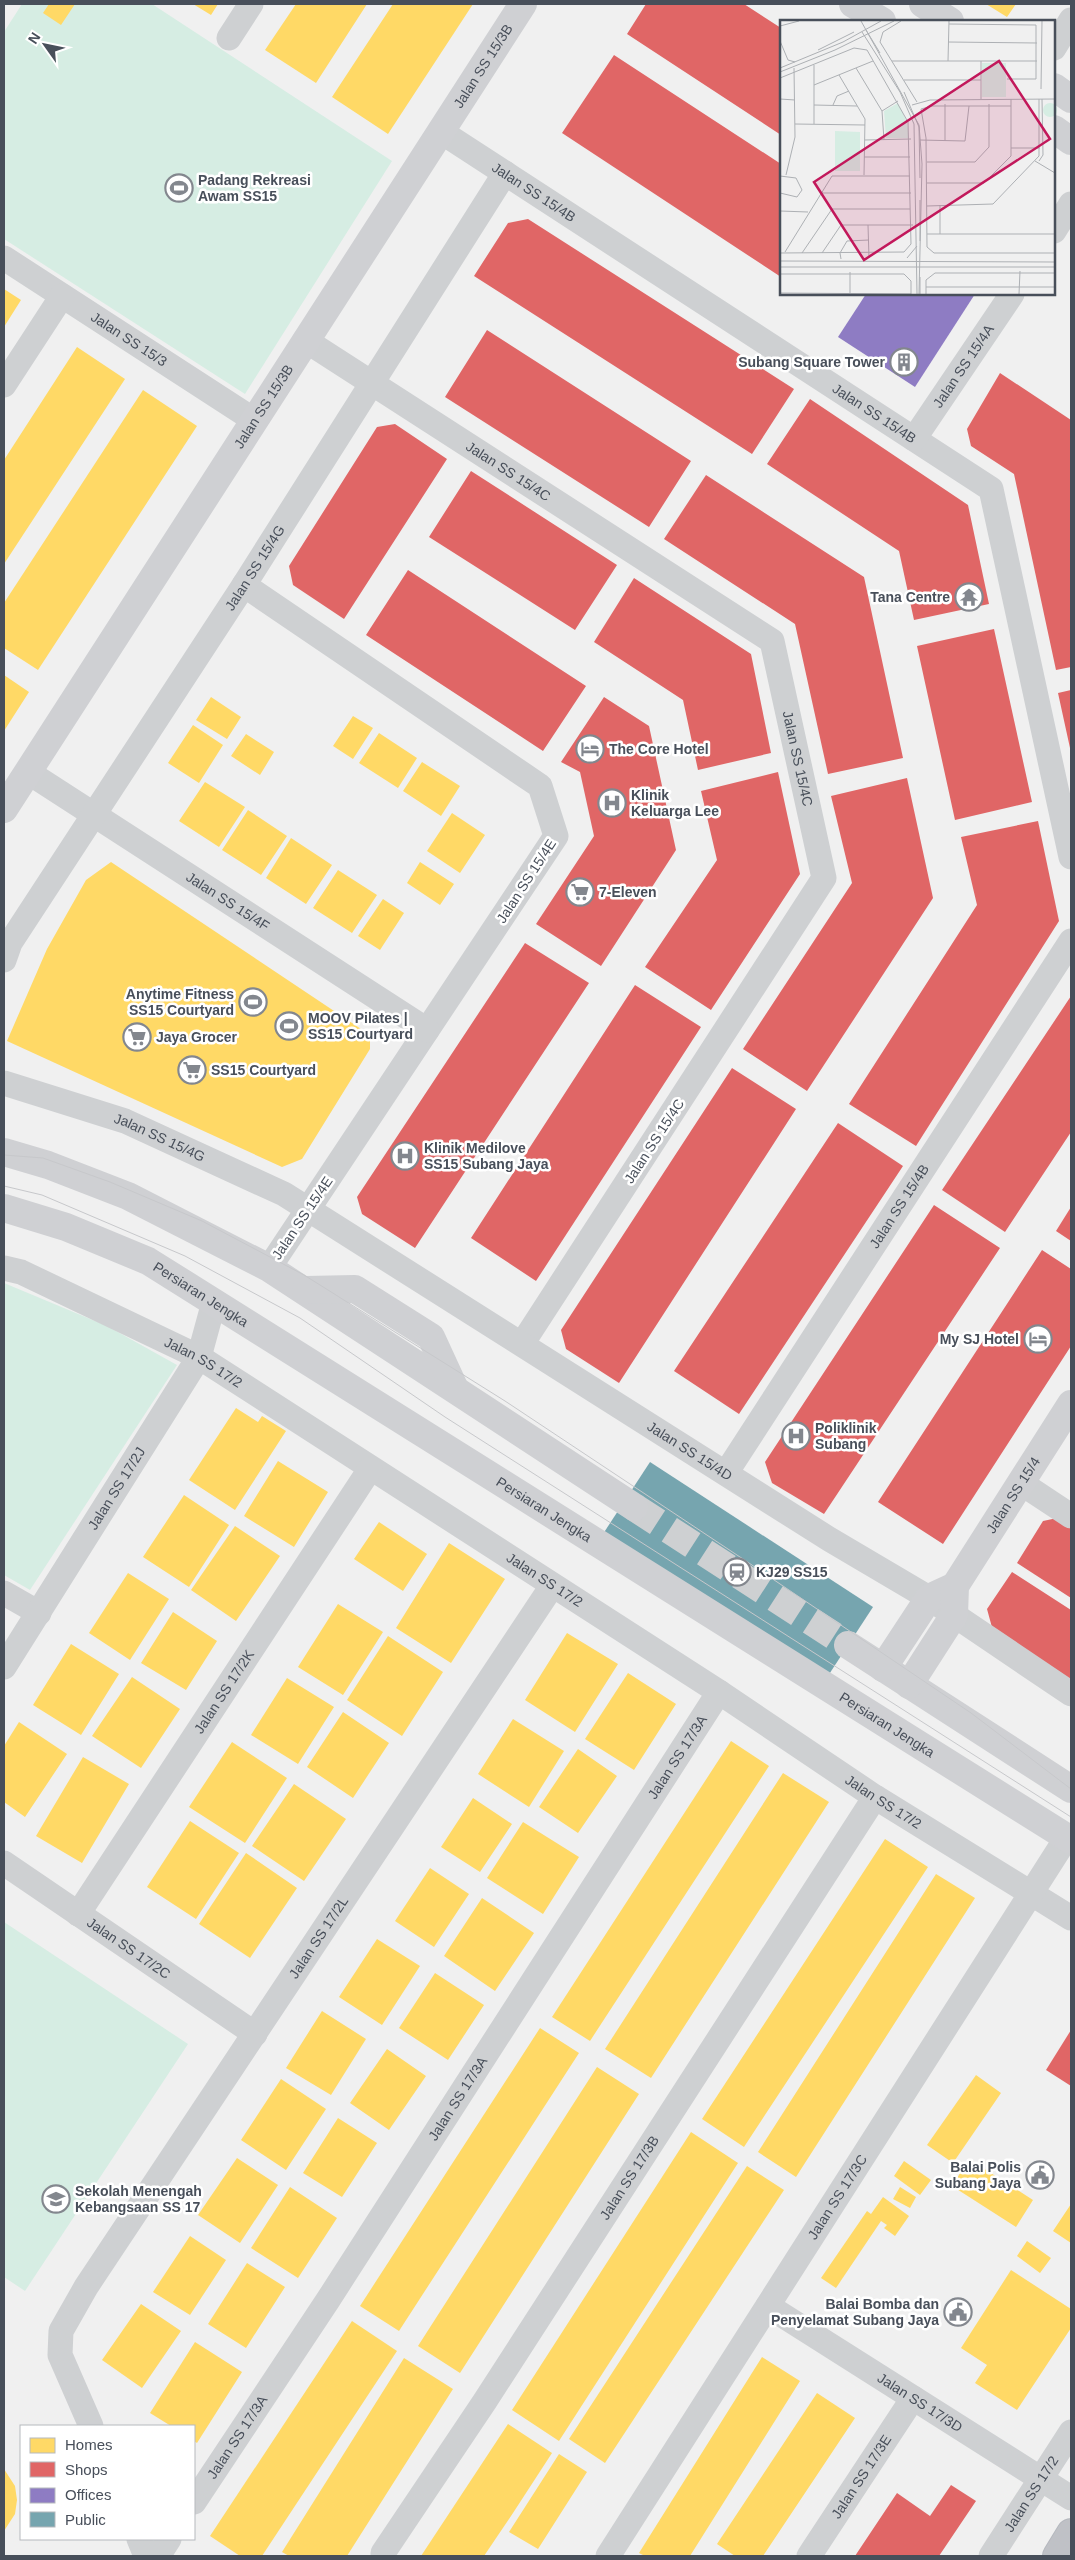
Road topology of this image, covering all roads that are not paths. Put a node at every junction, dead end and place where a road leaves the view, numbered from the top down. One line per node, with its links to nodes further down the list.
1 (251, 4): 10 (street)
2 (523, 4): 15 (main road, Jalan SS 15/3B)
3 (853, 4): 6 (main road)
4 (922, 4): 7 (main road)
5 (1064, 4): 8 (street)
6 (880, 20)
7 (948, 20)
8 (1054, 20)
9 (1071, 20): 11 (street)
10 (229, 38)
11 (1055, 46)
12 (1055, 88): 13 (main road)
13 (1071, 98)
14 (1055, 130): 16 (main road)
15 (440, 131): 17 (street, Jalan SS 15/4B); 23 (main road, Jalan SS 15/3B)
16 (1071, 141)
17 (505, 173): 24 (street, Jalan SS 15/4G); 27 (street, Jalan SS 15/4B)
18 (1071, 204): 19 (street)
19 (1055, 229)
20 (4, 258): 22 (street, Jalan SS 15/3)
21 (1011, 295): 27 (street, Jalan SS 15/4A)
22 (62, 296): 25 (street); 26 (street, Jalan SS 15/3)
23 (305, 340): 24 (street, Jalan SS 15/4C); 26 (main road, Jalan SS 15/3B)
24 (371, 382): 28 (street, Jalan SS 15/4G); 43 (street, Jalan SS 15/4C)
25 (4, 385)
26 (254, 420): 29 (main road, Jalan SS 15/3B)
27 (914, 439): 32 (street, Jalan SS 15/4B)
28 (244, 585): 31 (street, Jalan SS 15/4G); 35 (street, Jalan SS 15/4E)
29 (28, 772): 30 (main road, Jalan SS 15/3B); 31 (street, Jalan SS 15/4F)
30 (4, 809)
31 (93, 813): 34 (street, Jalan SS 15/4G); 35 (street, Jalan SS 15/4F)
32 (1071, 857)
33 (1071, 941): 47 (street, Jalan SS 15/4B)
34 (4, 960)
35 (427, 1030): 39 (street, Jalan SS 15/4E)
36 (4, 1082): 39 (street, Jalan SS 15/4G)
37 (4, 1152): 41 (main road)
38 (4, 1208): 42 (main road, Persiaran Jengka)
39 (308, 1209): 41 (street, Jalan SS 15/4E); 43 (street, Jalan SS 15/4D)
40 (4, 1268): 44 (street, Jalan SS 17/2)
41 (269, 1268): 49 (main road)
42 (214, 1302): 44 (street, Jalan SS 17/2J); 65 (main road, Persiaran Jengka)
43 (522, 1344): 47 (street, Jalan SS 15/4D)
44 (199, 1358): 46 (street, Jalan SS 17/2); 55 (street, Jalan SS 17/2J)
45 (1071, 1404): 48 (main road, Jalan SS 15/4)
46 (370, 1469): 51 (street, Jalan SS 17/2); 68 (street, Jalan SS 17/2K)
47 (726, 1473): 54 (street, Jalan SS 15/4D)
48 (1020, 1483): 50 (street); 52 (main road, Jalan SS 15/4)
49 (634, 1507)
50 (1071, 1516)
51 (552, 1586): 61 (street, Jalan SS 17/2); 70 (street, Jalan SS 17/2L)
52 (955, 1586): 54 (main road); 56 (main road)
53 (4, 1593): 55 (street)
54 (929, 1598): 56 (street, Jalan SS 15/4D); 59 (main road)
55 (39, 1613): 58 (street, Jalan SS 17/2J)
56 (954, 1615): 60 (main road); 62 (street, Jalan SS 15/4D)
57 (848, 1645): 59 (main road)
58 (4, 1667)
59 (883, 1668): 60 (main road)
60 (909, 1684): 63 (main road)
61 (719, 1692): 64 (street, Jalan SS 17/2); 77 (street, Jalan SS 17/3A)
62 (1071, 1694)
63 (1071, 1789)
64 (875, 1797): 67 (street, Jalan SS 17/2); 83 (street, Jalan SS 17/3B)
65 (1069, 1839): 67 (street, Jalan SS 17/3C)
66 (4, 1863): 68 (street, Jalan SS 17/2C)
67 (1032, 1892): 69 (street, Jalan SS 17/2); 71 (street, Jalan SS 17/3C)
68 (78, 1914): 70 (street, Jalan SS 17/2C)
69 (1071, 1918)
70 (254, 2034): 73 (street, Jalan SS 17/2L)
71 (768, 2306): 72 (street, Jalan SS 17/3D); 84 (street, Jalan SS 17/3C)
72 (913, 2398): 75 (street, Jalan SS 17/3D); 85 (street, Jalan SS 17/3E)
73 (90, 2425)
74 (1071, 2432): 75 (street, Jalan SS 17/2)
75 (1042, 2480): 76 (street, Jalan SS 17/3D); 86 (street, Jalan SS 17/2)
76 (1071, 2498)
77 (195, 2500)
78 (1071, 2533): 87 (highway)
79 (139, 2540): 81 (street)
80 (169, 2540): 82 (street)
81 (146, 2556)
82 (158, 2556)
83 (383, 2556)
84 (608, 2556)
85 (808, 2556)
86 (992, 2556)
87 (1057, 2556)

